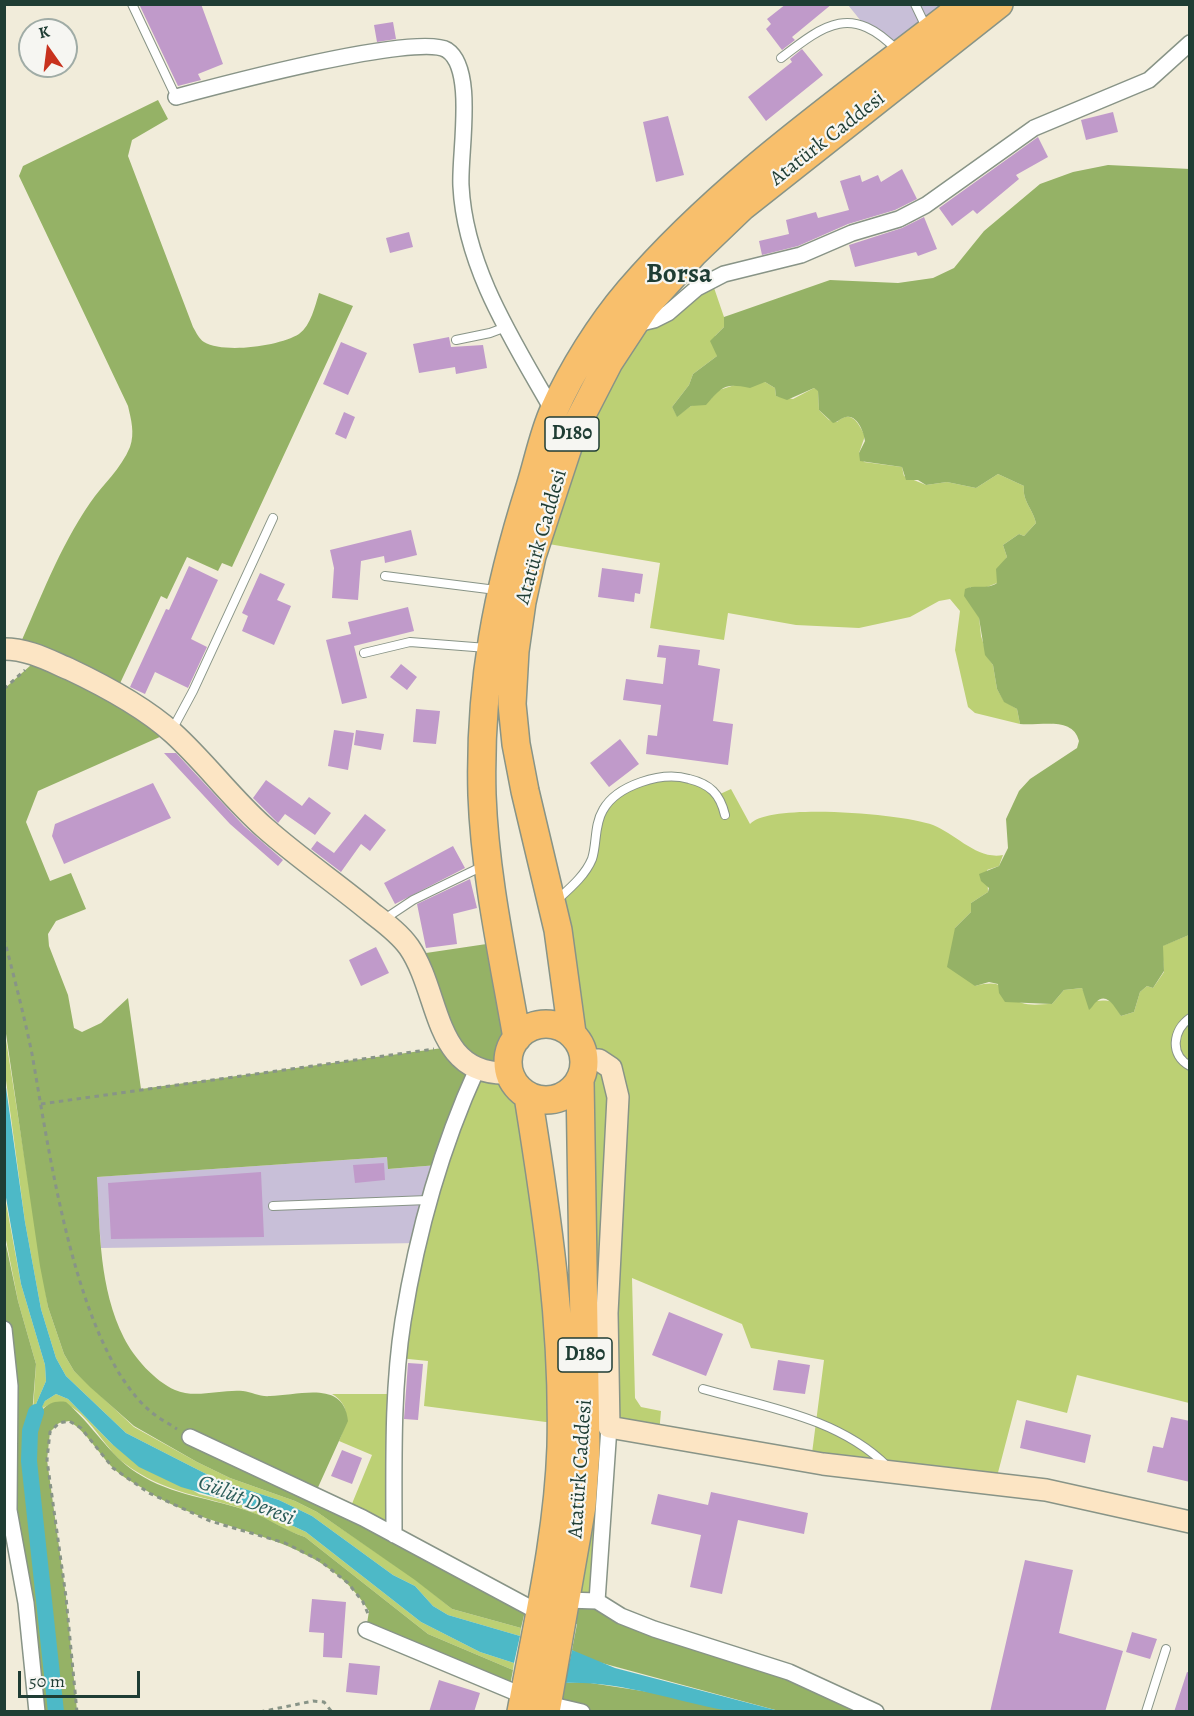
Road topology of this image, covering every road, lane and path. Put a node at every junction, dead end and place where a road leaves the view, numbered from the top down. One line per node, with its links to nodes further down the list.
1 (132, 4): 9 (lane)
2 (915, 4): 5 (lane)
3 (965, 4): 5 (highway, Atatürk Caddesi / D180)
4 (999, 4): 10 (highway, Atatürk Caddesi / D180)
5 (930, 32): 7 (highway, Atatürk Caddesi / D180)
6 (1190, 43): 10 (street)
7 (901, 54): 8 (lane); 13 (highway, Atatürk Caddesi / D180)
8 (782, 58)
9 (176, 97): 11 (street)
10 (633, 325): 25 (highway, Atatürk Caddesi / D180)
11 (507, 326): 12 (lane); 13 (street)
12 (456, 340)
13 (554, 411): 16 (highway, Atatürk Caddesi / D180)
14 (273, 518): 22 (lane)
15 (385, 576): 16 (lane)
16 (500, 590): 17 (highway, Atatürk Caddesi / D180)
17 (490, 648): 19 (lane); 24 (highway, Atatürk Caddesi / D180)
18 (4, 649): 20 (street)
19 (364, 653)
20 (40, 656): 21 (path); 22 (street)
21 (4, 689)
22 (171, 732): 26 (street)
23 (725, 815): 25 (lane)
24 (488, 864): 26 (lane); 30 (highway, Atatürk Caddesi / D180)
25 (553, 904): 29 (highway, Atatürk Caddesi / D180)
26 (382, 920): 31 (street)
27 (4, 938): 37 (path)
28 (1190, 1018): 32 (lane)
29 (572, 1034): 30 (highway); 34 (highway, Atatürk Caddesi)
30 (517, 1038): 35 (highway, Atatürk Caddesi)
31 (450, 1047): 33 (street); 37 (path)
32 (1190, 1066)
33 (477, 1069): 35 (street); 38 (street)
34 (582, 1070): 36 (highway); 43 (street); 48 (highway, Atatürk Caddesi / D180)
35 (510, 1073): 36 (highway, Atatürk Caddesi)
36 (528, 1096): 50 (highway, Atatürk Caddesi / D180)
37 (41, 1104): 44 (path)
38 (428, 1200): 39 (lane); 47 (street)
39 (273, 1206)
40 (4, 1329): 41 (street)
41 (7, 1386): 54 (street)
42 (703, 1389): 45 (lane)
43 (609, 1426): 45 (street); 49 (street)
44 (190, 1437): 47 (street)
45 (893, 1472): 46 (street)
46 (1190, 1522)
47 (394, 1535): 50 (street)
48 (567, 1600): 49 (street); 50 (highway, Atatürk Caddesi / D180)
49 (597, 1601): 59 (street)
50 (547, 1621): 53 (highway, Atatürk Caddesi / D180)
51 (366, 1630): 53 (street); 55 (path)
52 (1166, 1649): 60 (lane)
53 (537, 1697): 58 (street)
54 (37, 1712)
55 (77, 1712)
56 (260, 1712): 57 (path)
57 (332, 1712)
58 (582, 1712)
59 (876, 1712)
60 (1146, 1712)

